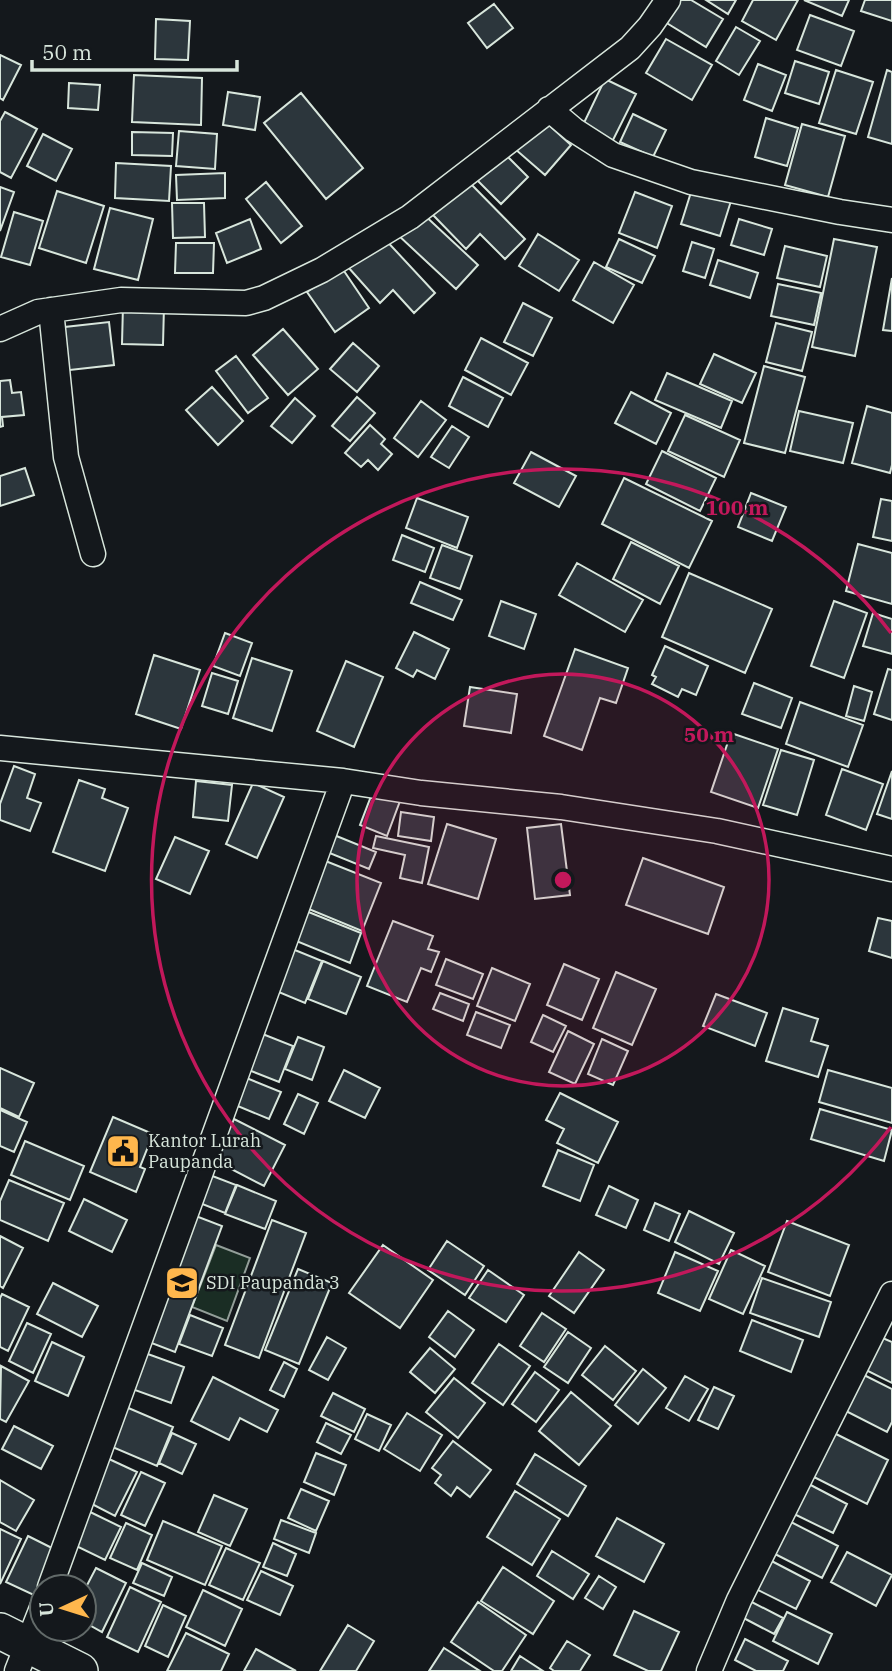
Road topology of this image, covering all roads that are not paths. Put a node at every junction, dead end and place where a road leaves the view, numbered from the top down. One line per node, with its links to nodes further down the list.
1 (668, 0): 2 (street)
2 (549, 109): 3 (street); 4 (street)
3 (892, 220)
4 (51, 310): 5 (street); 6 (street)
5 (0, 329)
6 (93, 554)
7 (0, 748): 8 (street)
8 (343, 781): 9 (street); 11 (street)
9 (892, 869)
10 (892, 1294): 15 (street)
11 (55, 1573)
12 (28, 1629): 13 (street)
13 (15, 1649): 14 (street)
14 (80, 1671)
15 (709, 1671)

